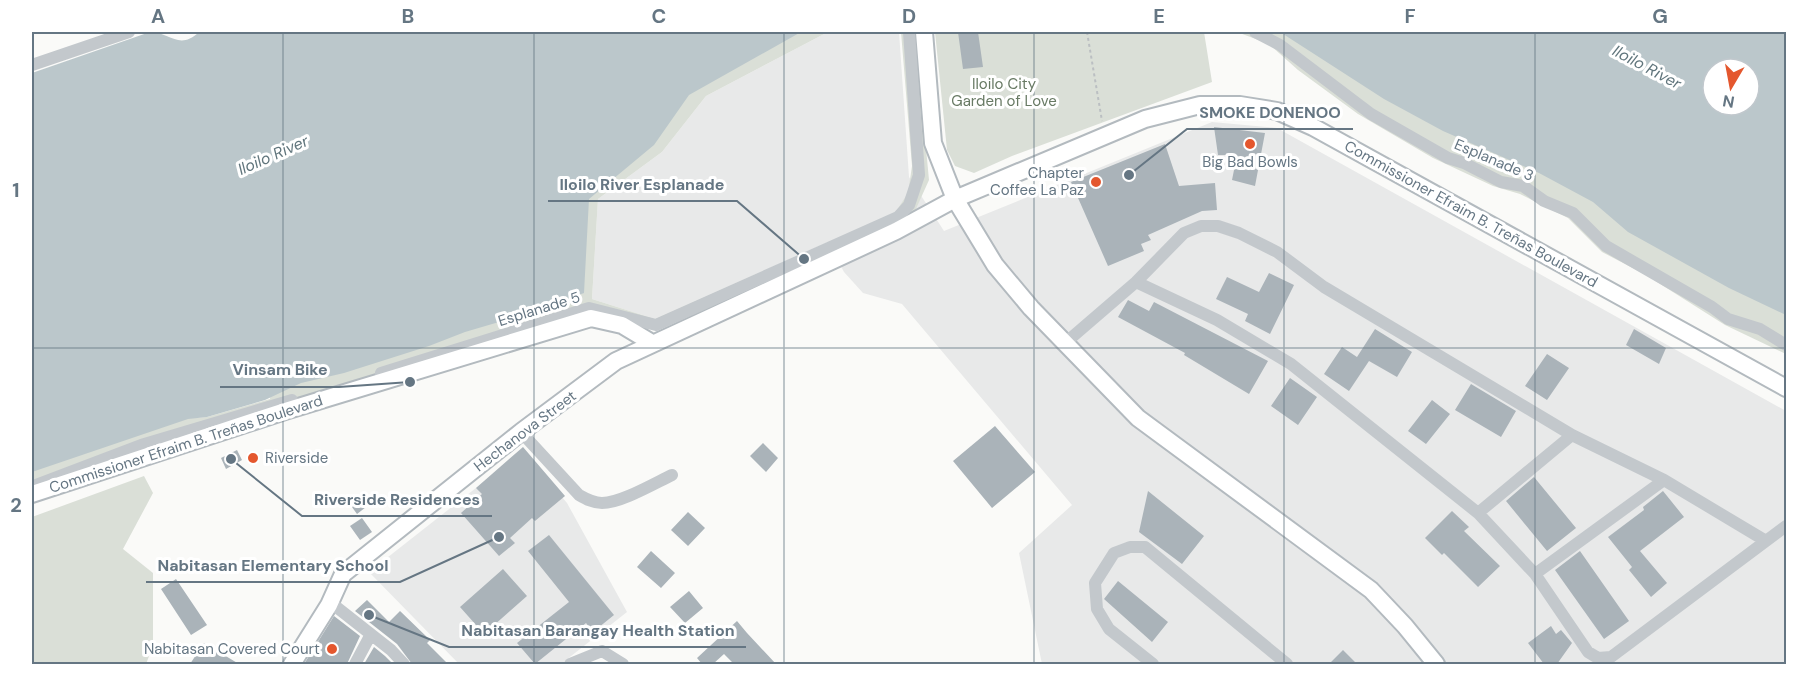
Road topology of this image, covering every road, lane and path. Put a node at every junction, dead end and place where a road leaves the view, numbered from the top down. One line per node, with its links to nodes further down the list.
1 (129, 32): 6 (street)
2 (909, 32): 18 (street, Esplanade 5)
3 (924, 32): 8 (main road)
4 (1087, 32): 7 (path)
5 (1255, 32): 12 (street, Esplanade 3)
6 (32, 65)
7 (1106, 136): 8 (main road, Commissioner Efraim B. Treñas Boulevard); 13 (main road, Commissioner Efraim B. Treñas Boulevard)
8 (955, 199): 10 (main road, Commissioner Efraim B. Treñas Boulevard); 11 (main road)
9 (1136, 282): 11 (street); 15 (street); 20 (street)
10 (652, 343): 14 (main road, Hechanova Street); 19 (main road, Commissioner Efraim B. Treñas Boulevard)
11 (1064, 344): 33 (main road)
12 (1786, 345)
13 (1786, 388)
14 (521, 432): 16 (street); 24 (main road, Hechanova Street)
15 (1572, 435): 17 (street); 20 (street)
16 (672, 475)
17 (1664, 480): 22 (street); 23 (street)
18 (32, 486)
19 (32, 494)
20 (1478, 513): 23 (street)
21 (1786, 526): 22 (street)
22 (1766, 541): 23 (street)
23 (1535, 574)
24 (330, 602): 25 (street); 26 (main road, Hechanova Street)
25 (371, 634): 27 (street); 28 (street)
26 (292, 664)
27 (355, 664)
28 (404, 664)
29 (570, 664): 30 (street)
30 (623, 664)
31 (1153, 664): 32 (street)
32 (1287, 664)
33 (1436, 664)

